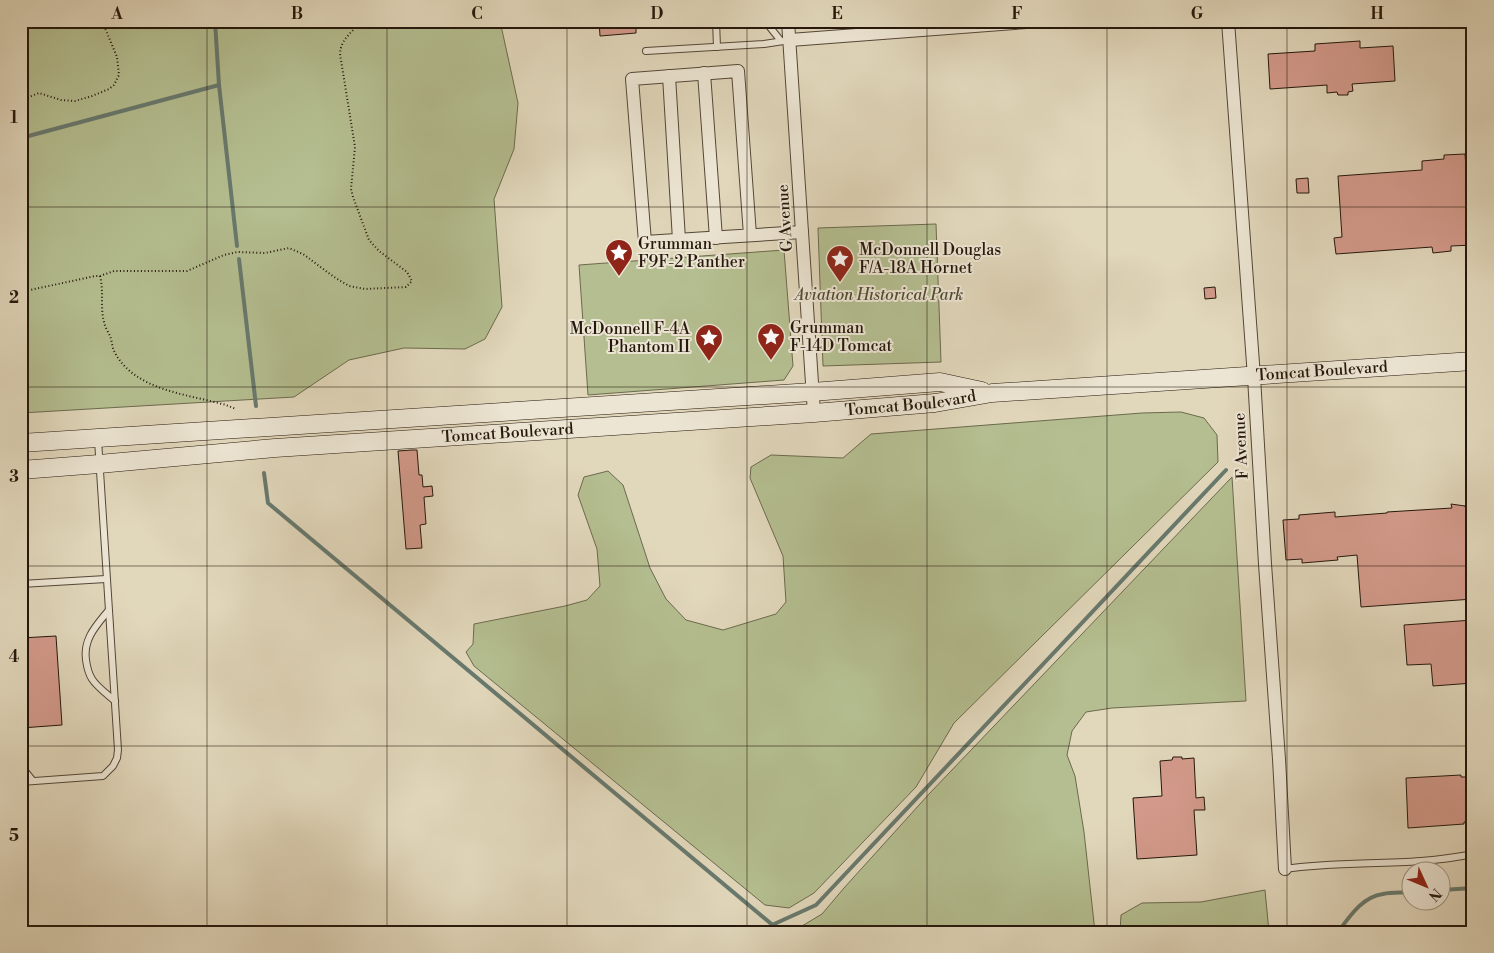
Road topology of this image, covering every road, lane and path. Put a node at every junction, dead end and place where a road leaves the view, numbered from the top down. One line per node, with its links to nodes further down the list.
1 (102, 21): 13 (path)
2 (359, 21): 18 (path)
3 (716, 21): 9 (lane)
4 (765, 21): 8 (lane)
5 (788, 21): 8 (street, G Avenue)
6 (1040, 21): 8 (street)
7 (1228, 21): 21 (street, F Avenue)
8 (785, 40): 9 (lane); 14 (street, G Avenue)
9 (717, 47): 10 (lane)
10 (646, 51)
11 (704, 73): 12 (street); 15 (street); 16 (street)
12 (670, 76): 17 (street); 17 (street)
13 (21, 100)
14 (802, 232): 15 (street); 22 (street, G Avenue)
15 (750, 235): 16 (street)
16 (716, 238): 17 (street)
17 (679, 240)
18 (100, 276): 19 (path); 24 (path)
19 (21, 292)
20 (1473, 361): 21 (main road, Tomcat Boulevard)
21 (1254, 377): 23 (main road, Tomcat Boulevard); 38 (street, F Avenue)
22 (812, 392): 23 (main road, Tomcat Boulevard); 25 (street, G Avenue); 26 (main road, Tomcat Boulevard)
23 (992, 393): 25 (main road, Tomcat Boulevard)
24 (236, 409)
25 (814, 413): 28 (main road, Tomcat Boulevard)
26 (98, 438): 27 (main road, Tomcat Boulevard); 28 (lane)
27 (21, 443)
28 (99, 464): 29 (main road, Tomcat Boulevard); 30 (lane)
29 (21, 470)
30 (106, 579): 31 (lane); 32 (lane)
31 (21, 584)
32 (108, 611): 33 (lane); 33 (lane)
33 (114, 701): 35 (lane)
34 (21, 766): 35 (lane)
35 (33, 781): 36 (lane)
36 (21, 782)
37 (1473, 854): 38 (lane)
38 (1285, 869)

